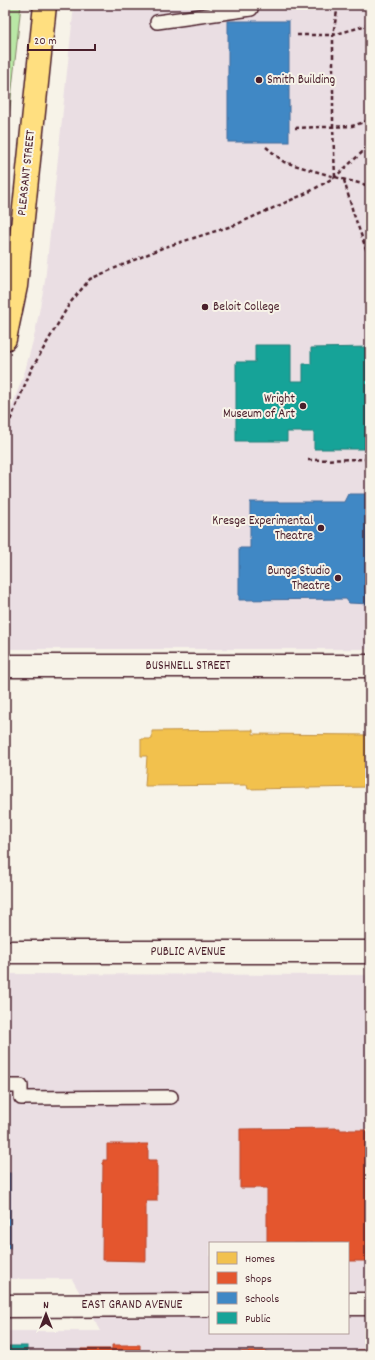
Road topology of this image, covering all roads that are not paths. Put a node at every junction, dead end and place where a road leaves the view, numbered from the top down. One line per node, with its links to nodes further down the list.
1 (45, 5): 4 (main road, PLEASANT STREET)
2 (251, 5): 3 (lane)
3 (157, 22)
4 (5, 339)
5 (5, 666): 6 (street, BUSHNELL STREET)
6 (370, 666)
7 (5, 952): 8 (street, PUBLIC AVENUE)
8 (370, 952)
9 (5, 1086): 10 (lane)
10 (171, 1097)
11 (349, 1304): 12 (street)
12 (370, 1304)
13 (209, 1305): 14 (street, EAST GRAND AVENUE)
14 (5, 1306)

